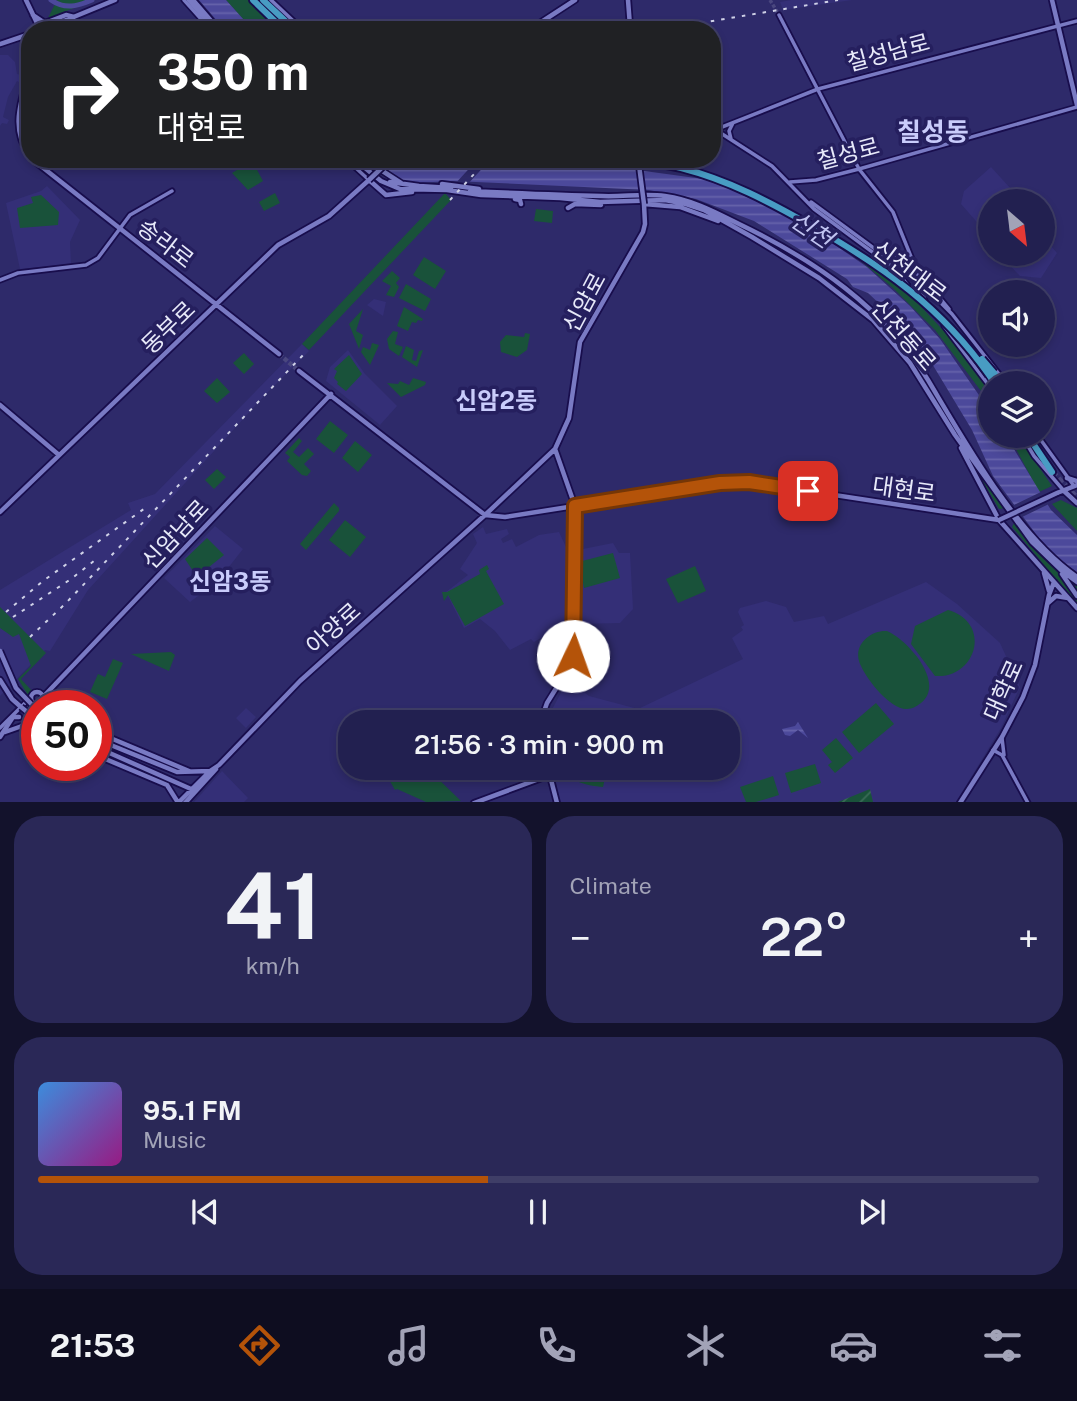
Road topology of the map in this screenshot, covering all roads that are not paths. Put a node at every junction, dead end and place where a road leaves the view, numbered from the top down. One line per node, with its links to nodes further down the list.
1 (26, 0): 9 (main road)
2 (115, 0): 11 (main road)
3 (189, 0): 16 (main road)
4 (256, 0): 17 (highway); 18 (highway)
5 (271, 0): 19 (street)
6 (575, 0): 20 (main road)
7 (1052, 0): 23 (main road)
8 (629, 1): 21 (main road)
9 (33, 15): 12 (main road); 13 (main road)
10 (779, 15): 26 (street)
11 (75, 17): 14 (main road); 15 (main road)
12 (36, 21)
13 (42, 21)
14 (50, 21)
15 (66, 21)
16 (207, 21)
17 (276, 21)
18 (283, 21)
19 (293, 21)
20 (543, 21)
21 (630, 21)
22 (1077, 21): 23 (street, 칠성남로)
23 (1059, 25): 26 (street, 칠성남로); 28 (main road)
24 (21, 37): 25 (main road)
25 (0, 44)
26 (818, 89): 29 (street, 칠성남로); 43 (street)
27 (21, 101): 32 (main road, 송라로)
28 (1077, 106): 43 (street, 칠성로)
29 (735, 122): 30 (street, 칠성남로); 33 (street)
30 (721, 128)
31 (721, 135): 33 (street)
32 (21, 137)
33 (732, 141): 46 (street)
34 (45, 168): 58 (main road, 송라로)
35 (356, 168): 44 (street)
36 (366, 168): 45 (main road, 신천동로)
37 (368, 168): 47 (main road, 신천동로)
38 (378, 168): 47 (main road)
39 (382, 168): 44 (main road, 동부로, bridge)
40 (639, 168): 55 (main road, 신암로, bridge)
41 (680, 168): 74 (highway, 신천대로, bridge)
42 (693, 168): 76 (highway, 신천대로, bridge)
43 (859, 169): 46 (street, 칠성로); 60 (street)
44 (369, 180): 51 (main road); 68 (main road, 동부로)
45 (381, 181): 48 (main road, 신천동로); 51 (main road)
46 (790, 182): 53 (street)
47 (405, 185): 48 (main road, 신천동로)
48 (426, 188): 50 (main road, 신천동로); 51 (main road)
49 (172, 191): 58 (street)
50 (491, 192): 52 (main road, 신천동로); 52 (main road); 62 (main road, 신천동로)
51 (386, 195)
52 (561, 198): 54 (main road, 신천동로)
53 (807, 199): 61 (street); 69 (street)
54 (625, 202): 56 (main road); 57 (main road, 신천동로)
55 (643, 204): 57 (main road); 84 (main road, 신암로)
56 (568, 208)
57 (733, 227): 59 (main road, 신천동로)
58 (119, 228): 65 (street); 68 (main road, 송라로)
59 (752, 237): 62 (main road); 71 (main road, 신천동로)
60 (908, 252): 61 (street); 63 (street)
61 (886, 255): 66 (street)
62 (802, 257): 64 (main road, 신천동로)
63 (915, 268): 66 (street); 70 (street)
64 (830, 276): 71 (main road); 98 (main road, 신천동로)
65 (0, 279)
66 (920, 282): 67 (street); 69 (street)
67 (937, 301): 69 (street); 70 (street)
68 (216, 305): 72 (main road, 송라로); 85 (main road, 동부로)
69 (928, 309): 75 (street)
70 (952, 314): 77 (street)
71 (873, 320): 80 (main road, 신천동로)
72 (278, 354)
73 (299, 371): 78 (main road)
74 (985, 371)
75 (985, 371)
76 (986, 371)
77 (997, 371)
78 (331, 394): 95 (main road); 108 (main road, 신암남로)
79 (0, 405): 85 (main road)
80 (951, 429): 96 (main road); 98 (main road, 신천동로)
81 (1033, 448): 86 (street)
82 (1038, 448): 86 (highway)
83 (1043, 448): 86 (street)
84 (555, 449): 93 (main road); 95 (main road, 신암로)
85 (59, 455): 94 (main road, 동부로)
86 (1054, 472): 87 (street); 88 (street)
87 (1067, 478): 89 (main road)
88 (1056, 484): 90 (street); 91 (main road)
89 (1076, 485): 90 (main road)
90 (1064, 491): 91 (main road); 92 (main road)
91 (1056, 493): 92 (main road); 96 (main road, bridge)
92 (1075, 501)
93 (575, 506): 95 (main road, 대현로); 96 (main road, 대현로); 111 (main road)
94 (0, 512)
95 (485, 515): 129 (main road, 아양로)
96 (999, 520): 97 (main road)
97 (1042, 569): 100 (main road); 101 (main road)
98 (1063, 570): 99 (main road, 신천동로); 102 (main road)
99 (1077, 579)
100 (1054, 582): 101 (main road, 대학로); 103 (main road)
101 (1049, 595): 104 (main road, 대학로)
102 (1077, 596)
103 (1068, 598): 104 (main road); 105 (main road)
104 (1048, 603): 119 (main road, 대학로)
105 (1077, 608)
106 (0, 651): 109 (main road, bridge)
107 (0, 680): 110 (main road)
108 (50, 690)
109 (21, 694)
110 (21, 707)
111 (545, 710)
112 (21, 711): 114 (street, bridge)
113 (21, 713): 114 (main road)
114 (15, 717): 115 (main road); 115 (main road); 117 (main road); 117 (street)
115 (18, 726): 116 (main road); 117 (main road)
116 (21, 727)
117 (2, 730): 118 (main road)
118 (0, 737)
119 (1002, 737): 122 (main road, 대학로); 127 (street)
120 (112, 739): 128 (main road)
121 (112, 746): 131 (main road)
122 (993, 750): 127 (street); 141 (main road, 대학로)
123 (112, 753): 124 (main road)
124 (127, 759): 125 (main road); 133 (main road)
125 (112, 761)
126 (112, 761): 138 (main road)
127 (1007, 763): 142 (street)
128 (173, 764): 131 (main road); 132 (main road)
129 (219, 765): 130 (main road, 아양로); 136 (main road)
130 (210, 771): 132 (main road); 137 (main road, 아양로)
131 (177, 772): 132 (main road); 133 (main road); 137 (main road)
132 (193, 772)
133 (164, 776): 137 (main road); 138 (main road)
134 (536, 780): 139 (main road)
135 (551, 780): 140 (main road)
136 (199, 787): 137 (main road); 138 (main road)
137 (188, 789): 138 (main road, 아양로)
138 (180, 802)
139 (477, 802)
140 (556, 802)
141 (961, 802)
142 (1027, 802)

